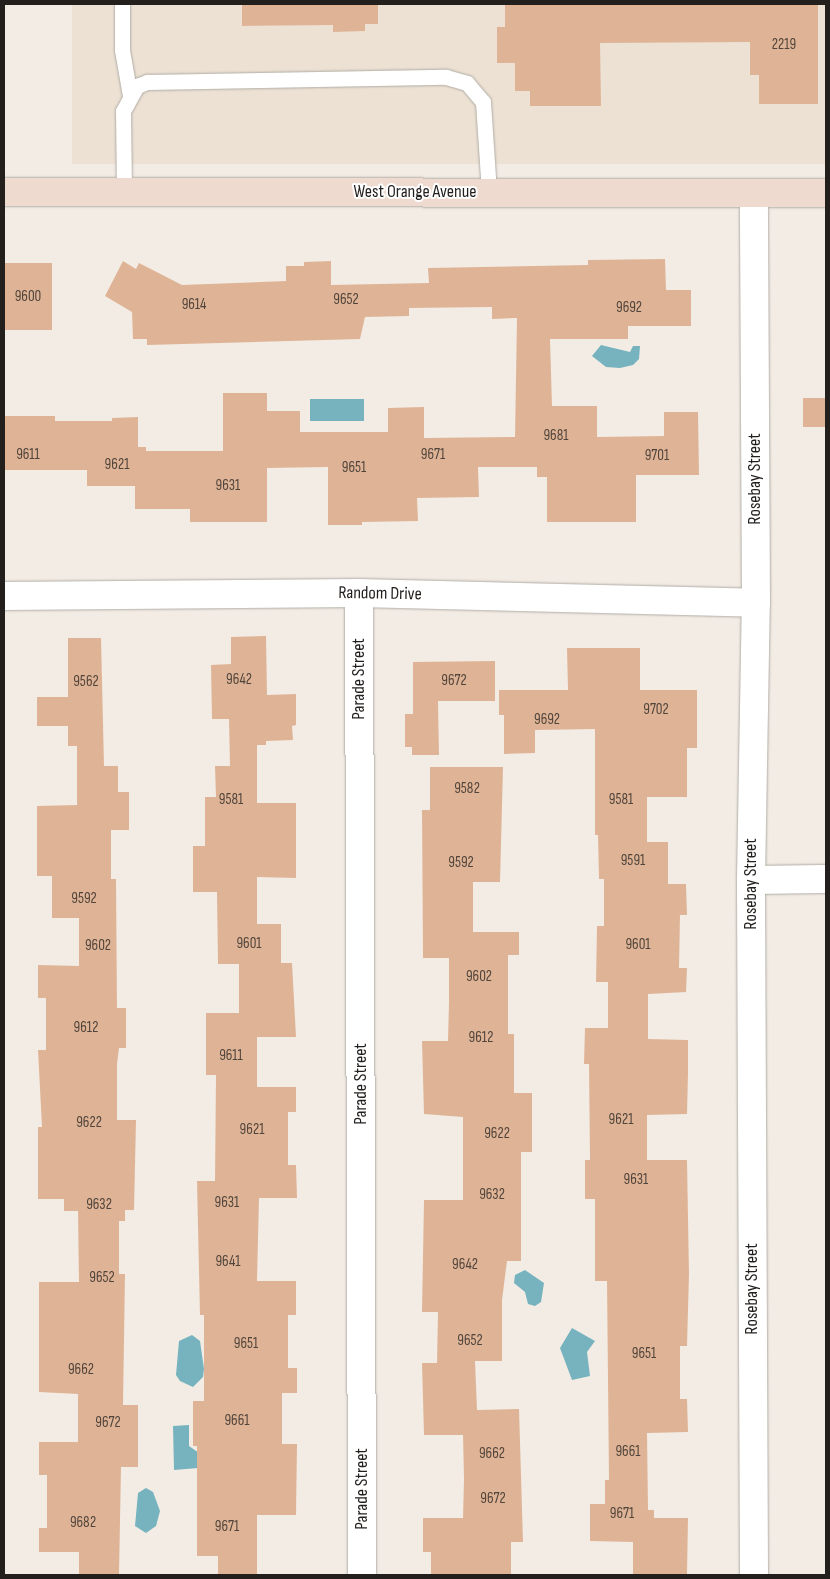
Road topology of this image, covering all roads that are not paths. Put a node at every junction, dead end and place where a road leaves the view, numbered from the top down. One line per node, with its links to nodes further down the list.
1 (122, 4): 2 (lane)
2 (130, 96): 4 (lane); 5 (lane)
3 (4, 192): 4 (street, West Orange Avenue)
4 (124, 192): 5 (street, West Orange Avenue)
5 (489, 192): 6 (street, West Orange Avenue)
6 (754, 192): 7 (street, West Orange Avenue); 10 (street, Rosebay Street)
7 (826, 193)
8 (359, 593): 9 (street, Random Drive); 10 (street, Random Drive); 13 (street, Parade Street)
9 (4, 596)
10 (756, 603): 12 (street, Rosebay Street)
11 (826, 879): 12 (street)
12 (751, 880): 14 (street, Rosebay Street)
13 (362, 1575)
14 (754, 1575)

